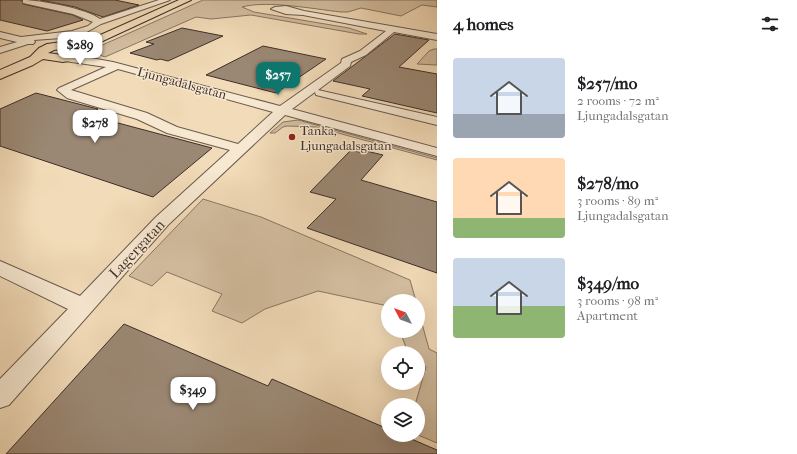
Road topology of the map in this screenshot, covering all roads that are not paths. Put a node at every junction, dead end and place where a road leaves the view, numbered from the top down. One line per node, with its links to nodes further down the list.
1 (166, 0): 6 (street)
2 (187, 0): 5 (main road)
3 (26, 1): 6 (street)
4 (303, 13): 7 (street)
5 (155, 14): 11 (main road); 14 (main road)
6 (98, 22): 10 (street)
7 (390, 29): 9 (street); 17 (street, Lagergatan)
8 (0, 35): 10 (street, Ljungadalsgatan)
9 (437, 36)
10 (22, 41): 12 (street); 13 (street, Ljungadalsgatan); 14 (street, Ljungadalsgatan)
11 (81, 49): 14 (main road); 15 (street, Ljungadalsgatan)
12 (4, 50)
13 (42, 52): 14 (main road); 16 (main road)
14 (61, 52): 15 (street, Ljungadalsgatan); 16 (main road)
15 (115, 66): 19 (street, Ljungadalsgatan); 22 (street)
16 (0, 76)
17 (320, 88): 18 (street); 19 (street, Lagergatan); 21 (street)
18 (351, 89)
19 (283, 110): 21 (street, Ljungadalsgatan); 22 (street, Lagergatan)
20 (437, 121): 21 (street)
21 (386, 124): 23 (street, Ljungadalsgatan)
22 (241, 149): 25 (street, Lagergatan)
23 (437, 152)
24 (0, 268): 25 (street)
25 (83, 307): 26 (street, Lagergatan)
26 (0, 397)

